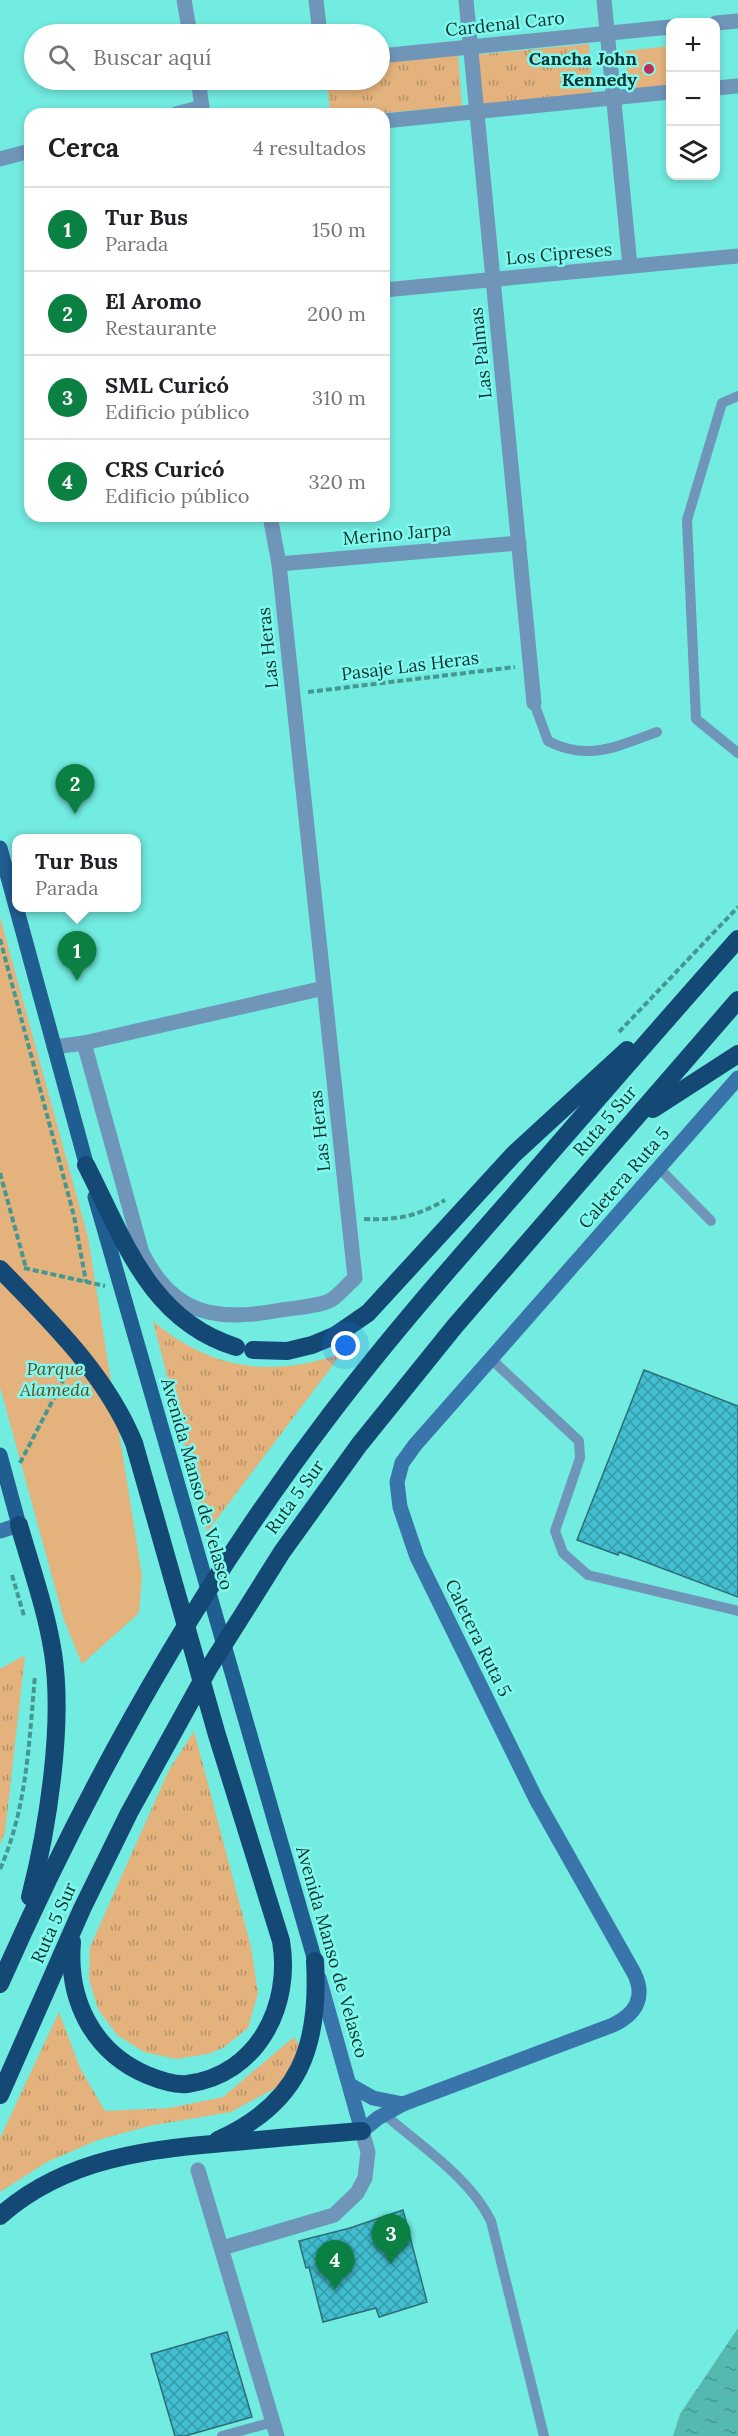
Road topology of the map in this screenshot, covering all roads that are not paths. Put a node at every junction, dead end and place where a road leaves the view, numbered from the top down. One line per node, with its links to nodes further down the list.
1 (184, 0): 7 (street)
2 (316, 0): 8 (street)
3 (466, 0): 11 (street, Las Palmas)
4 (604, 0): 10 (street)
5 (738, 21): 6 (street)
6 (720, 23)
7 (188, 24)
8 (319, 24)
9 (666, 27): 10 (street, Cardenal Caro)
10 (607, 34): 11 (street, Cardenal Caro); 17 (street)
11 (471, 47): 12 (street, Cardenal Caro); 19 (street, Las Palmas)
12 (390, 55)
13 (738, 86): 14 (street)
14 (720, 88)
15 (200, 90): 18 (street)
16 (666, 92): 17 (street)
17 (614, 98): 19 (street); 24 (street)
18 (203, 108)
19 (477, 111): 20 (street); 25 (street, Las Palmas)
20 (390, 120)
21 (24, 153): 22 (street)
22 (0, 159)
23 (738, 256): 24 (street, Los Cipreses)
24 (630, 266): 25 (street, Los Cipreses)
25 (493, 279): 26 (street, Los Cipreses); 29 (street, Las Palmas)
26 (390, 289)
27 (738, 396): 33 (lane)
28 (271, 522): 30 (street, Las Heras)
29 (519, 543): 30 (street, Merino Jarpa); 31 (street, Las Palmas)
30 (279, 564): 38 (street, Las Heras)
31 (534, 703): 32 (lane)
32 (657, 732)
33 (738, 753)
34 (0, 848): 35 (main road, Avenida Manso de Velasco)
35 (12, 892)
36 (17, 912): 42 (main road, Avenida Manso de Velasco)
37 (738, 939): 39 (highway, Ruta 5 Sur)
38 (324, 988): 41 (street); 41 (street, Las Heras)
39 (689, 995): 46 (highway); 56 (highway, Ruta 5 Sur)
40 (738, 1000): 45 (highway, Ruta 5 Sur)
41 (84, 1043): 42 (street)
42 (54, 1047): 46 (main road, Avenida Manso de Velasco)
43 (738, 1054): 45 (highway)
44 (738, 1078): 47 (street, Caletera Ruta 5)
45 (625, 1130): 55 (highway, Ruta 5 Sur)
46 (86, 1165): 57 (main road, Avenida Manso de Velasco)
47 (659, 1168): 48 (lane); 50 (street, Caletera Ruta 5)
48 (711, 1221)
49 (9, 1268): 55 (highway)
50 (491, 1359): 54 (lane); 61 (street, Caletera Ruta 5)
51 (0, 1455): 52 (main road)
52 (19, 1525): 53 (street); 56 (highway)
53 (0, 1531)
54 (738, 1611)
55 (82, 1909): 60 (highway, Ruta 5 Sur)
56 (20, 1939): 58 (highway, Ruta 5 Sur)
57 (315, 1961): 59 (street, Avenida Manso de Velasco); 64 (highway)
58 (0, 1984)
59 (350, 2085): 61 (street); 63 (street, Avenida Manso de Velasco)
60 (0, 2095)
61 (403, 2104): 62 (street, Caletera Ruta 5)
62 (384, 2114): 63 (street, Caletera Ruta 5); 70 (lane)
63 (362, 2131): 64 (highway); 67 (street)
64 (208, 2144): 66 (highway)
65 (198, 2170): 67 (street)
66 (0, 2216)
67 (222, 2248): 68 (street)
68 (275, 2429): 69 (lane)
69 (222, 2436)
70 (544, 2436)

